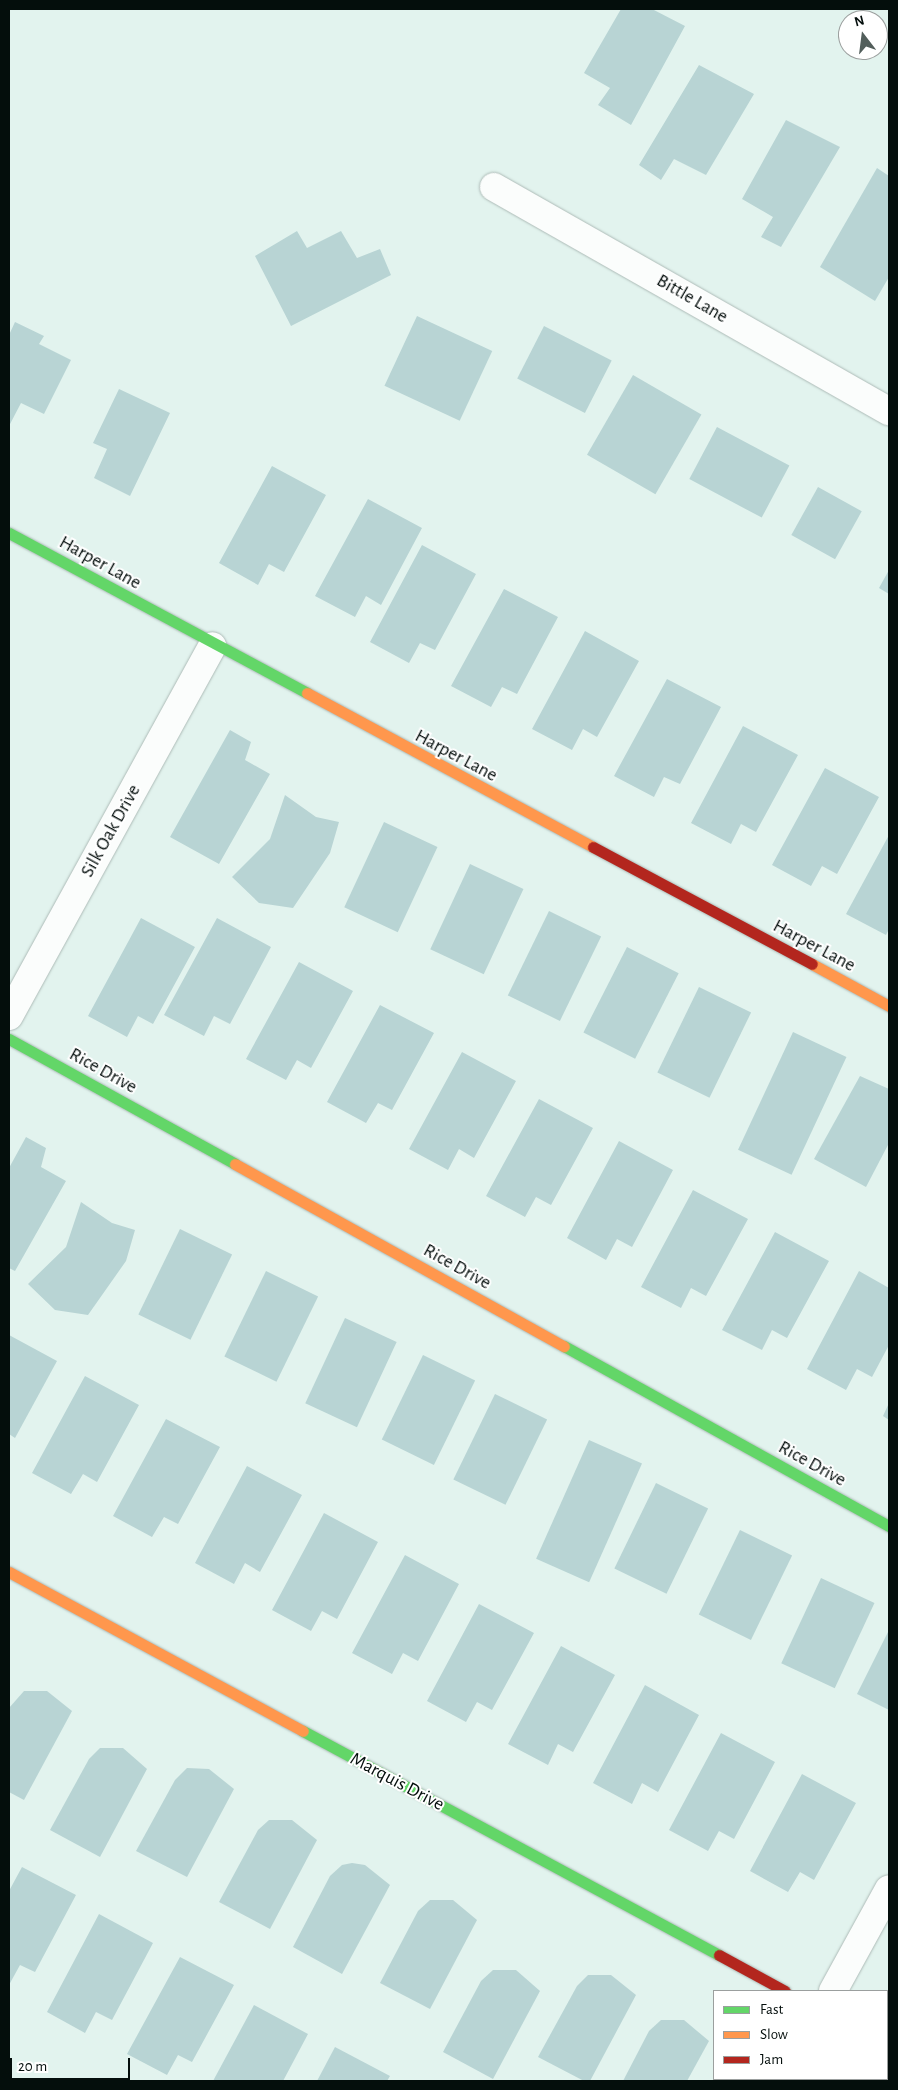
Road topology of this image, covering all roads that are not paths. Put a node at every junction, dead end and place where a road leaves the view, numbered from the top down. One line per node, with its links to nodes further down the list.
1 (494, 187): 2 (street, Bittle Lane)
2 (889, 411)
3 (9, 533): 4 (street, Harper Lane)
4 (212, 646): 5 (street, Harper Lane); 6 (street, Silk Oak Drive)
5 (889, 1006)
6 (9, 1016)
7 (9, 1039): 8 (street, Rice Drive)
8 (889, 1526)
9 (9, 1572): 11 (street, Marquis Drive)
10 (889, 1889): 12 (street)
11 (783, 1990)
12 (834, 1990)

